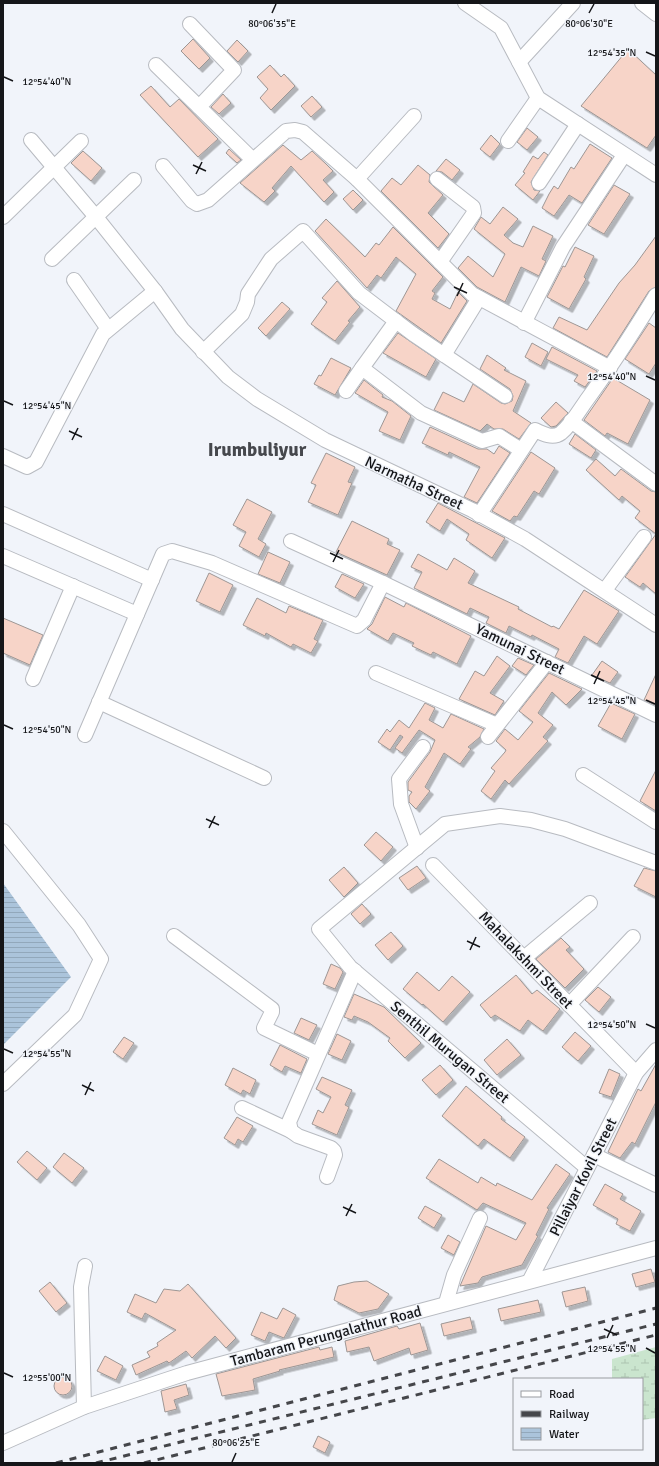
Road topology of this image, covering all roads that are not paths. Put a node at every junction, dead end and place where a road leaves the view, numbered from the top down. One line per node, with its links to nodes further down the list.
1 (465, 3): 6 (street)
2 (573, 3): 6 (street)
3 (642, 3): 4 (street)
4 (656, 14)
5 (190, 24): 9 (street)
6 (519, 62): 8 (street)
7 (156, 65): 9 (street)
8 (538, 98): 11 (street); 14 (street)
9 (199, 107): 16 (street)
10 (414, 116): 20 (street)
11 (578, 124): 15 (street); 23 (street)
12 (31, 140): 18 (street, Narmatha Street)
13 (82, 141): 18 (street)
14 (508, 141)
15 (624, 155): 19 (street); 33 (street)
16 (252, 159): 17 (street); 20 (street)
17 (164, 166)
18 (56, 167): 24 (street); 25 (street, Narmatha Street)
19 (656, 175)
20 (357, 179): 27 (street)
21 (437, 179): 27 (street)
22 (134, 180): 25 (street)
23 (539, 183)
24 (3, 217)
25 (96, 217): 26 (street); 29 (street, Narmatha Street)
26 (52, 259)
27 (440, 262): 31 (street)
28 (74, 280): 34 (street)
29 (155, 291): 34 (street); 35 (street, Narmatha Street)
30 (656, 295): 38 (street)
31 (479, 298): 33 (street); 36 (street)
32 (396, 321): 35 (street); 36 (street); 37 (street)
33 (524, 323): 38 (street)
34 (108, 329): 43 (street)
35 (203, 352): 46 (street, Narmatha Street)
36 (444, 355): 40 (street)
37 (362, 368): 39 (street); 42 (street)
38 (610, 368): 41 (street)
39 (346, 391)
40 (505, 396)
41 (571, 421): 42 (street); 44 (street)
42 (521, 450): 46 (street)
43 (3, 456)
44 (656, 484)
45 (3, 514): 50 (street)
46 (479, 515): 53 (street, Narmatha Street)
47 (644, 537): 53 (street)
48 (291, 541): 51 (street, Yamunai Street)
49 (3, 556): 52 (street)
50 (152, 580): 51 (street); 54 (street)
51 (383, 583): 56 (street, Yamunai Street)
52 (73, 586): 54 (street); 58 (street)
53 (605, 590): 55 (street, Narmatha Street)
54 (137, 614): 59 (street)
55 (656, 625)
56 (547, 662): 60 (street, Yamunai Street); 61 (street)
57 (376, 673): 61 (street)
58 (33, 679)
59 (99, 702): 62 (street); 66 (street)
60 (656, 715)
61 (497, 725): 63 (street)
62 (85, 735)
63 (488, 738)
64 (424, 746): 69 (street)
65 (584, 775): 67 (street)
66 (264, 778)
67 (656, 822)
68 (3, 832): 81 (street)
69 (417, 848): 70 (street); 76 (street, Senthil Murugan Street)
70 (654, 858)
71 (433, 865): 75 (street, Mahalakshmi Street)
72 (590, 903): 75 (street)
73 (174, 936): 79 (street)
74 (633, 937): 77 (street)
75 (524, 958): 77 (street, Mahalakshmi Street)
76 (355, 971): 79 (street); 85 (street, Senthil Murugan Street)
77 (570, 1005): 80 (street, Mahalakshmi Street)
78 (656, 1050): 80 (street, Pillaiyar Kovil Street)
79 (318, 1054): 83 (street)
80 (636, 1073): 84 (street, Pillaiyar Kovil Street)
81 (3, 1084)
82 (242, 1108): 83 (street)
83 (291, 1131): 86 (street)
84 (594, 1155): 85 (street, Pillaiyar Kovil Street); 87 (street)
85 (587, 1168): 91 (street, Pillaiyar Kovil Street)
86 (327, 1177)
87 (656, 1185)
88 (480, 1218): 92 (street)
89 (656, 1248): 91 (street, Tambaram Perungalathur Road)
90 (85, 1266): 93 (street)
91 (530, 1280): 92 (street, Tambaram Perungalathur Road)
92 (446, 1303): 93 (street, Tambaram Perungalathur Road)
93 (84, 1407): 94 (street, Tambaram Perungalathur Road)
94 (3, 1443)

